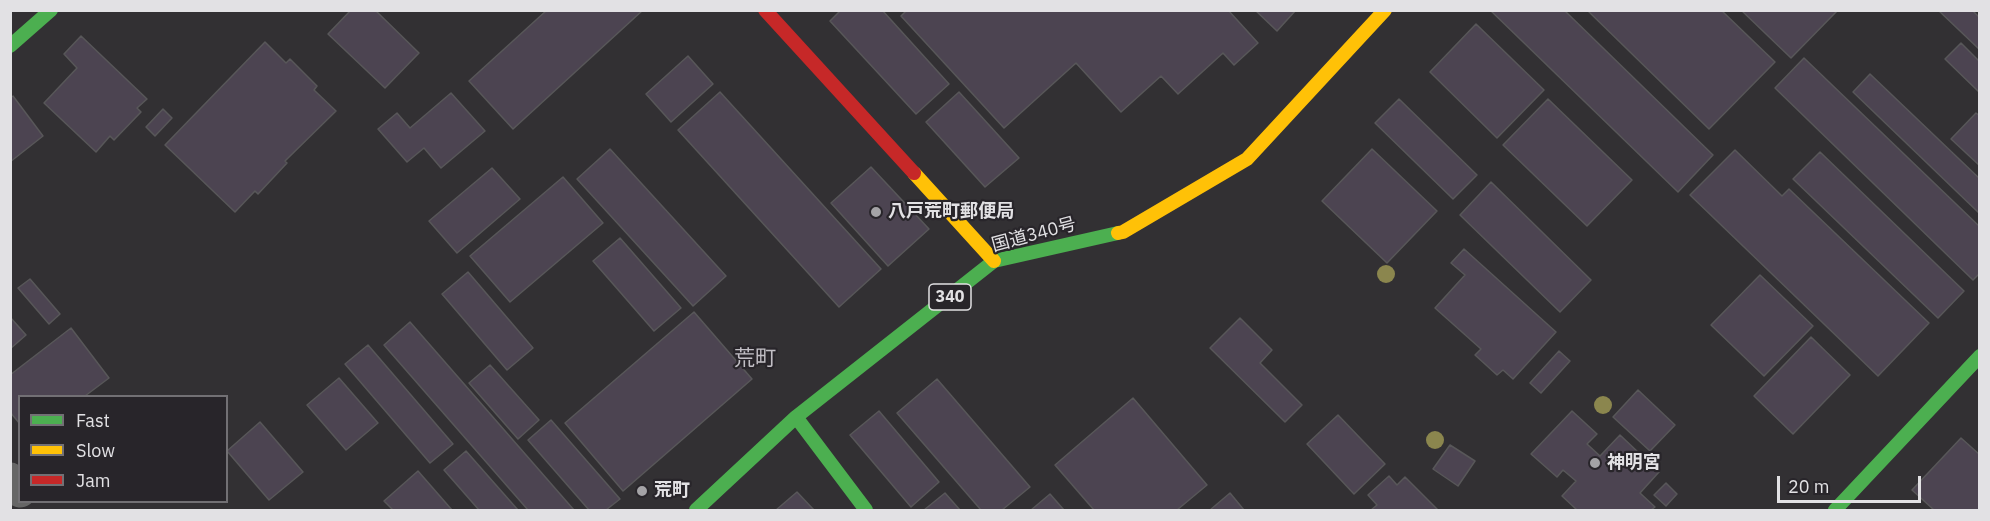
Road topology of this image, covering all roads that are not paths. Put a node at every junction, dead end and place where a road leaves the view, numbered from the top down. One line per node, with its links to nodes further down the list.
1 (51, 10): 4 (main road)
2 (765, 10): 5 (main road)
3 (1386, 10): 5 (main road, 国道340号 / 340)
4 (10, 46)
5 (994, 261): 7 (main road, 国道340号 / 340)
6 (1980, 356): 10 (main road)
7 (796, 417): 8 (main road, 国道340号 / 340); 9 (main road)
8 (696, 510)
9 (866, 510)
10 (1835, 510)

